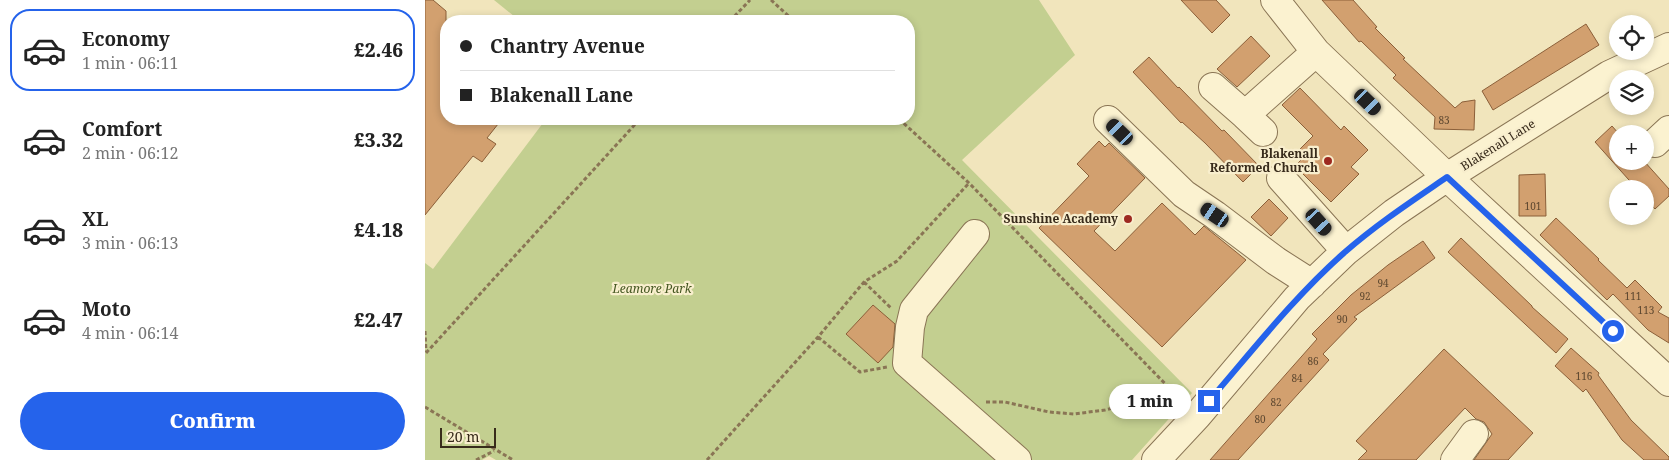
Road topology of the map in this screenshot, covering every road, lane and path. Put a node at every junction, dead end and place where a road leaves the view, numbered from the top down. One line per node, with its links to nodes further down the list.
1 (749, 0): 4 (path)
2 (771, 0): 5 (path)
3 (1275, 0): 7 (street)
4 (735, 15)
5 (787, 15)
6 (1669, 47): 12 (street, Blakenall Lane)
7 (1316, 52): 8 (street); 12 (street)
8 (1213, 87)
9 (1108, 120): 18 (street)
10 (635, 125): 22 (path)
11 (906, 125): 14 (path)
12 (1447, 177): 16 (street, Blakenall Lane); 24 (street)
13 (1281, 178): 16 (street)
14 (969, 183): 17 (path); 27 (path)
15 (975, 234): 19 (street)
16 (1346, 251): 18 (street, Blakenall Lane)
17 (864, 282): 19 (path); 21 (path)
18 (1312, 284): 27 (street, Blakenall Lane)
19 (910, 327): 23 (street)
20 (425, 330): 22 (path)
21 (818, 337): 23 (path); 32 (path)
22 (425, 353)
23 (907, 363): 25 (street)
24 (1669, 382)
25 (953, 404): 27 (path); 33 (street)
26 (425, 407): 29 (path)
27 (1194, 419): 34 (street, Blakenall Lane)
28 (1474, 434): 35 (street)
29 (495, 450): 30 (path); 31 (path)
30 (477, 460)
31 (513, 460)
32 (707, 460)
33 (1017, 460)
34 (1156, 460)
35 (1455, 460)

